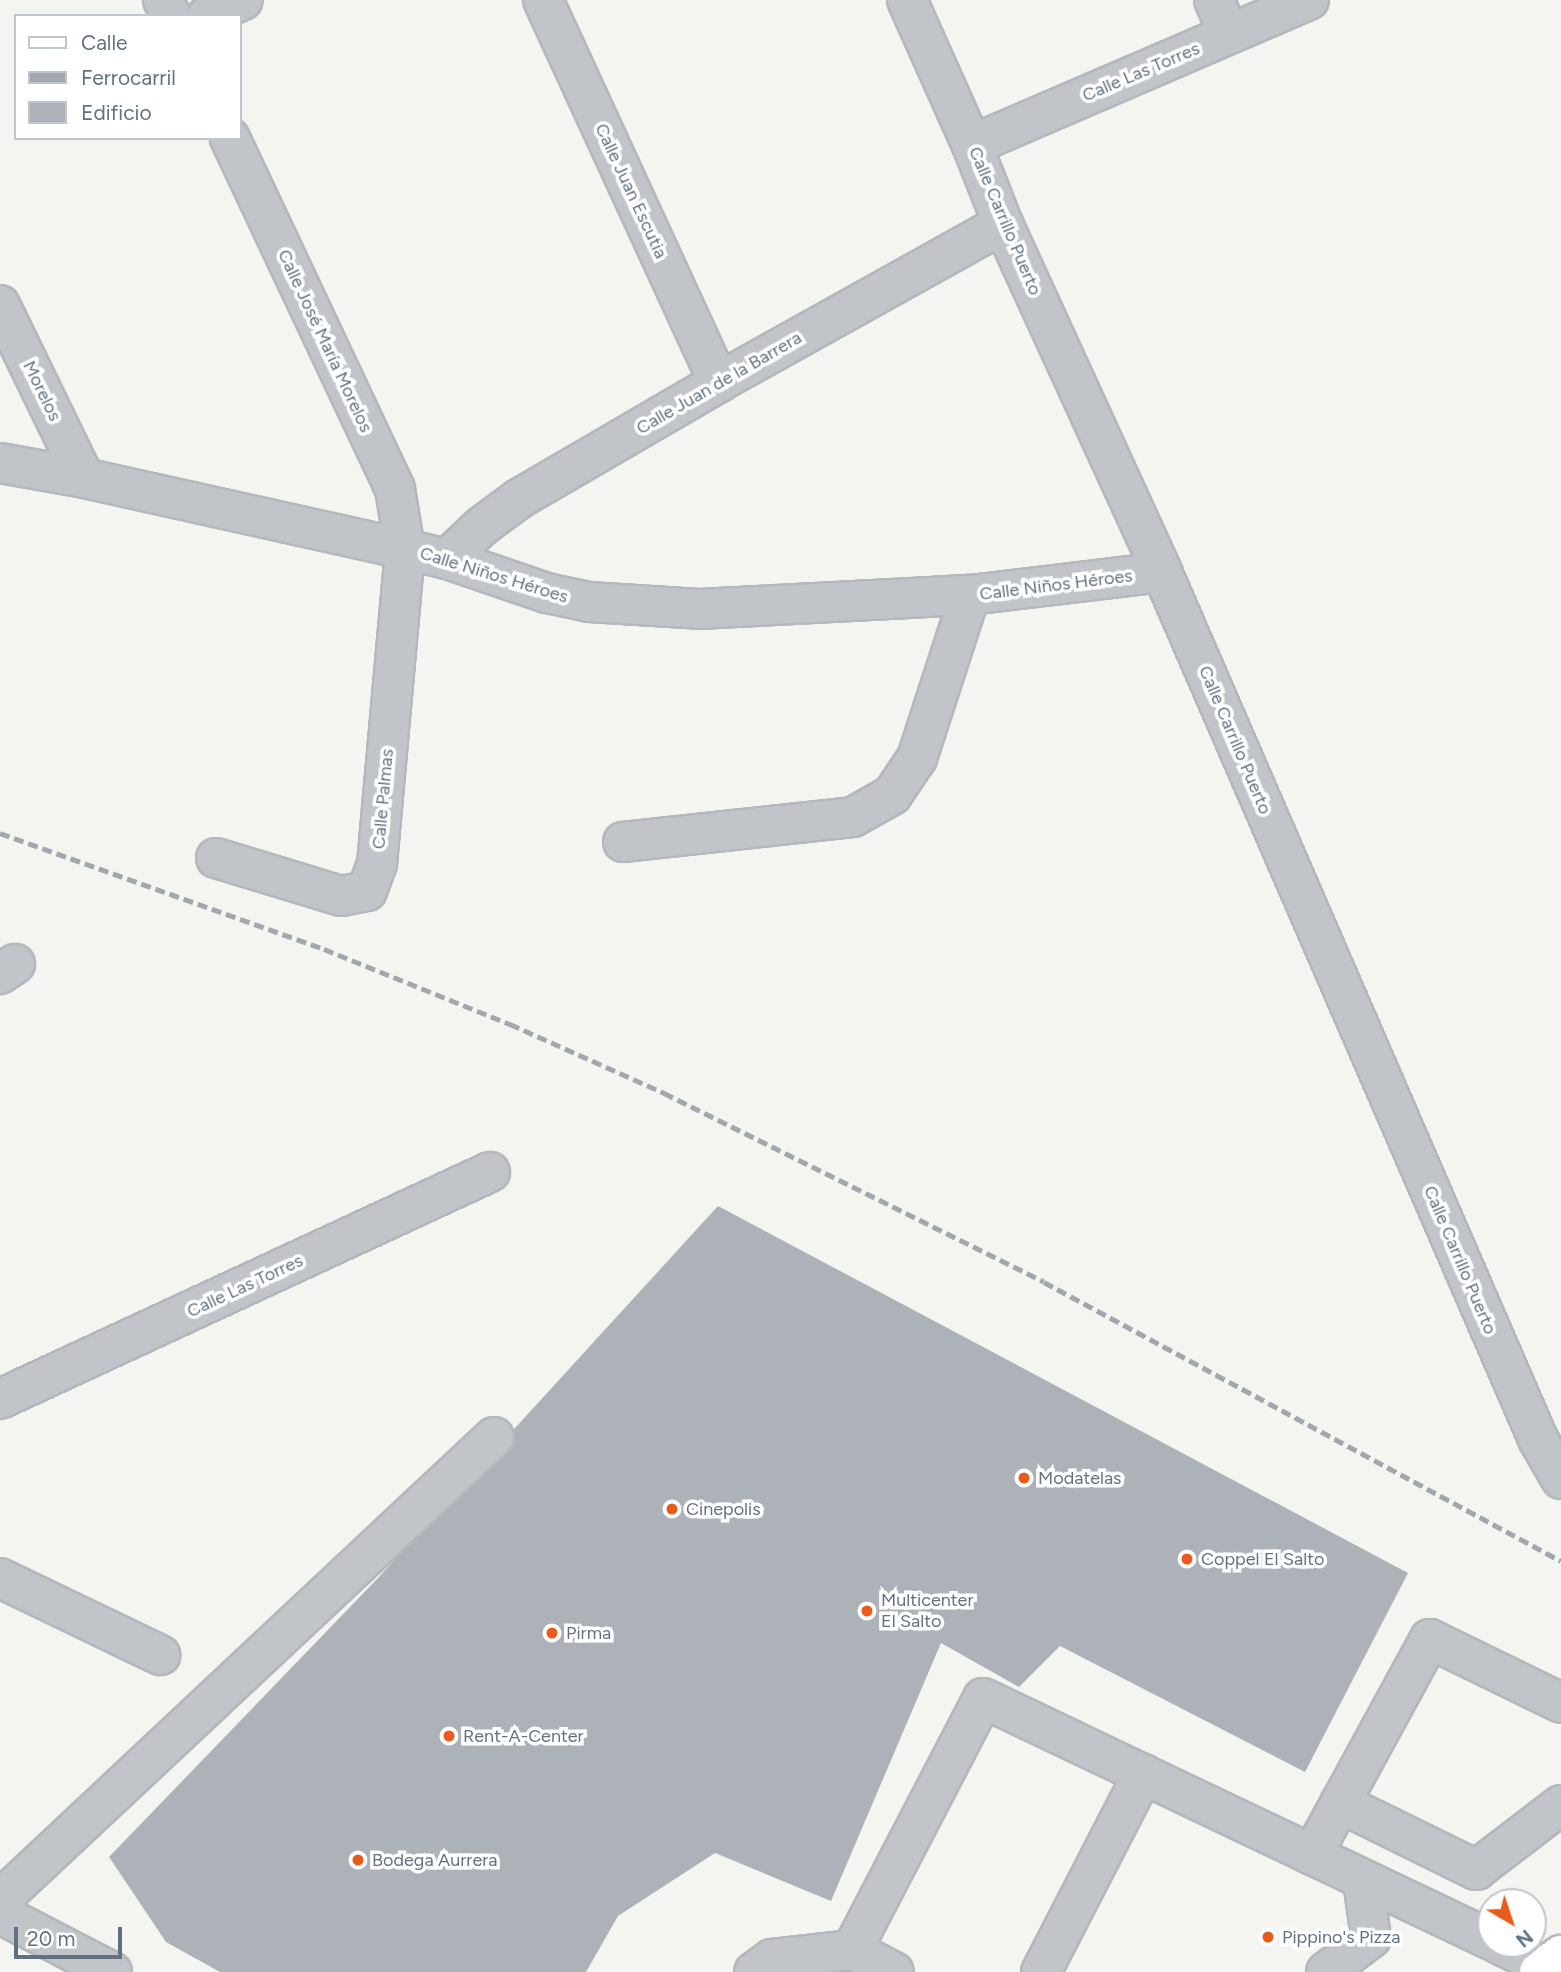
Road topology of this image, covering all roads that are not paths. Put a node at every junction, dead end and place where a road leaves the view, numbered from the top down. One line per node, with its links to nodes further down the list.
1 (243, 0): 6 (street)
2 (543, 0): 12 (street, Calle Juan Escutia)
3 (907, 0): 9 (street, Calle Carrillo Puerto)
4 (1214, 0): 7 (street)
5 (1309, 0): 7 (street, Calle Las Torres)
6 (212, 14)
7 (1230, 34): 9 (street, Calle Las Torres)
8 (231, 140): 15 (street, Calle José María Morelos)
9 (972, 145): 10 (street, Calle Carrillo Puerto)
10 (1003, 224): 12 (street, Calle Juan de la Barrera); 17 (street, Calle Carrillo Puerto)
11 (0, 305): 14 (street, Morelos)
12 (719, 383): 16 (street, Calle Juan de la Barrera)
13 (0, 463): 14 (street, Calle Niños Héroes)
14 (84, 478): 15 (street, Calle Niños Héroes)
15 (405, 549): 16 (street, Calle Niños Héroes); 20 (street, Calle Palmas)
16 (447, 559): 18 (street, Calle Niños Héroes)
17 (1163, 572): 18 (street, Calle Niños Héroes); 24 (street, Calle Carrillo Puerto)
18 (970, 595): 19 (street)
19 (623, 842)
20 (216, 858)
21 (490, 1172): 22 (street, Calle Las Torres)
22 (0, 1399)
23 (494, 1437): 33 (street)
24 (1561, 1479)
25 (0, 1578): 26 (street)
26 (160, 1655)
27 (1561, 1703): 29 (street)
28 (1143, 1774): 31 (street); 36 (street); 40 (street)
29 (1340, 1803): 30 (street); 31 (street)
30 (1561, 1805)
31 (1312, 1855): 32 (street)
32 (1363, 1880): 35 (street); 41 (street)
33 (0, 1900)
34 (0, 1914): 37 (street)
35 (1477, 1933)
36 (852, 1950): 38 (street); 39 (street)
37 (112, 1972)
38 (754, 1972)
39 (894, 1972)
40 (1041, 1972)
41 (1326, 1972)

